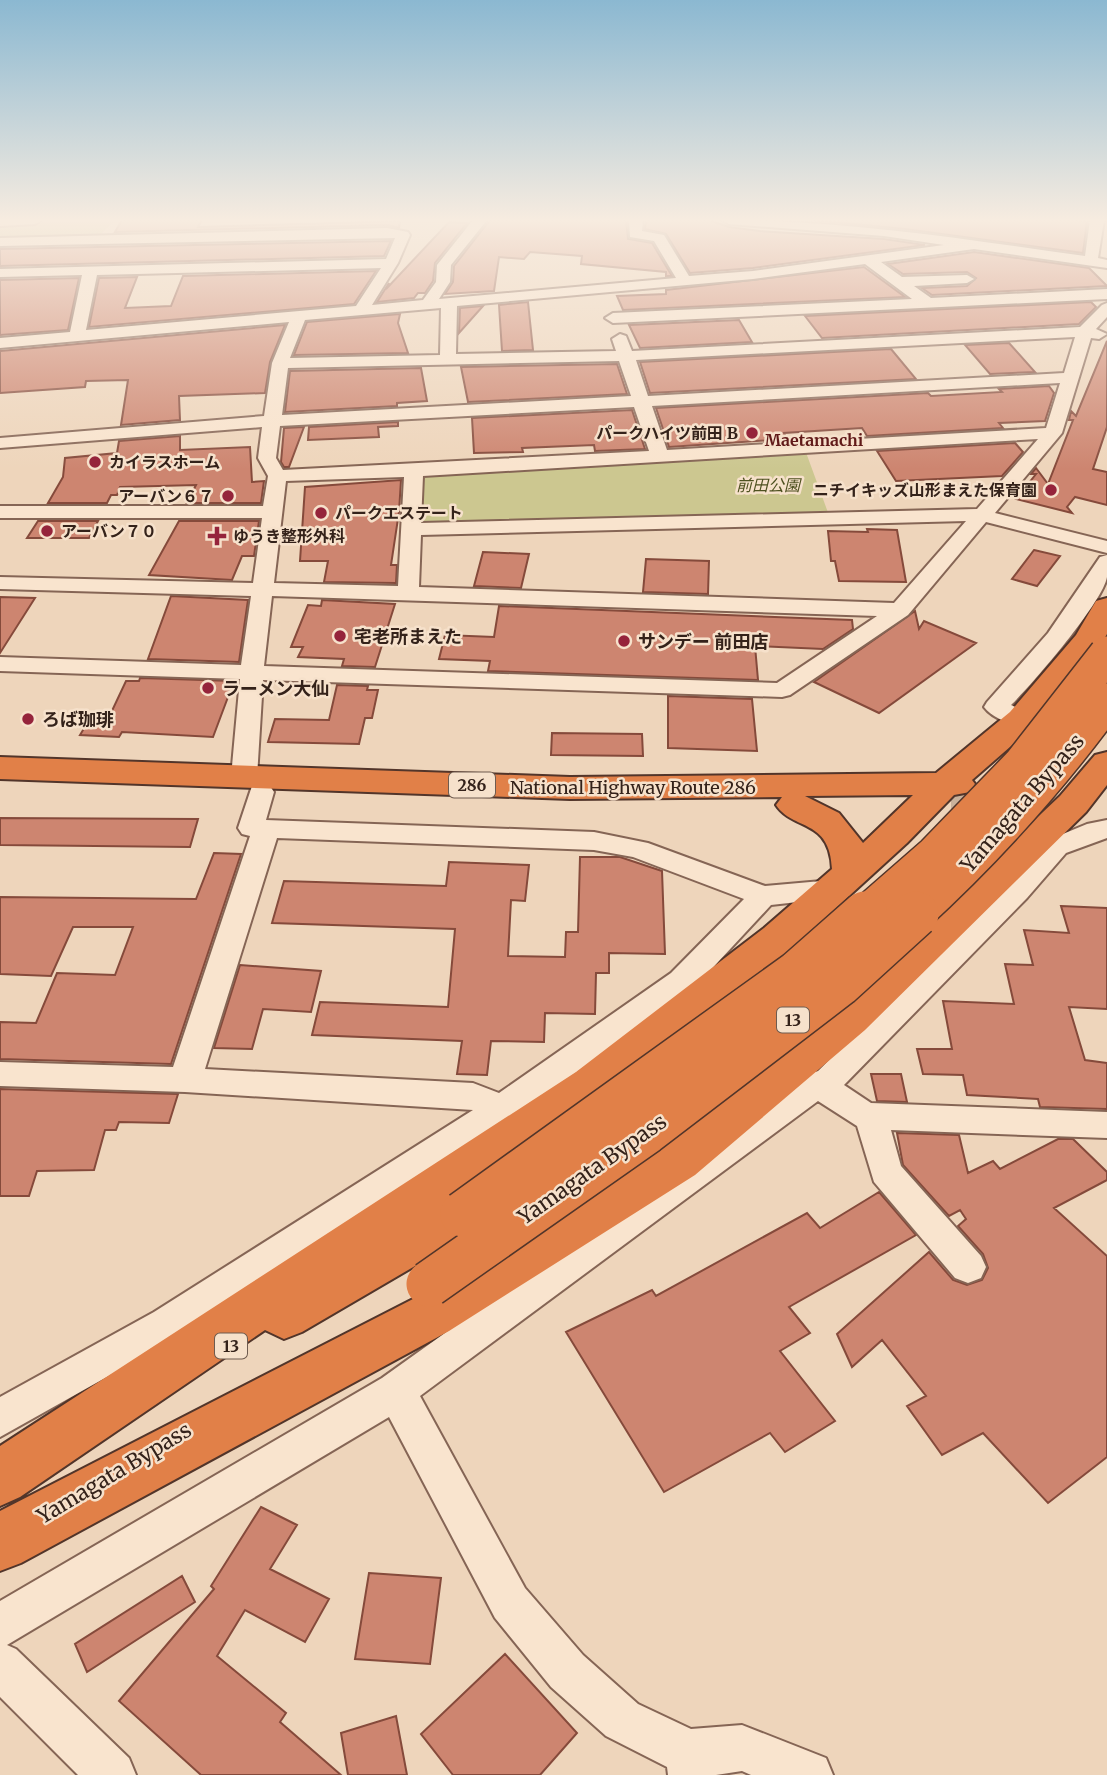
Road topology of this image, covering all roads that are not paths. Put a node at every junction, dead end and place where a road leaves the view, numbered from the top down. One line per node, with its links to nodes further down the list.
1 (84, 303): 16 (street)
2 (366, 303): 11 (street)
3 (429, 303): 9 (street)
4 (461, 303): 8 (street)
5 (607, 303): 13 (street)
6 (892, 303): 13 (street)
7 (928, 303): 17 (street)
8 (449, 304): 9 (street); 20 (street)
9 (427, 306): 11 (street)
10 (1107, 308): 14 (street)
11 (360, 312): 12 (street)
12 (298, 318): 16 (street); 21 (street)
13 (613, 318): 19 (street)
14 (1085, 332): 15 (street); 17 (street); 22 (street)
15 (1107, 335)
16 (77, 336): 18 (street)
17 (961, 339): 19 (street)
18 (0, 343)
19 (625, 356): 20 (street); 23 (street)
20 (449, 360): 21 (street)
21 (280, 363): 24 (street)
22 (1068, 378): 23 (street); 25 (street)
23 (640, 400): 24 (street); 27 (street)
24 (272, 421): 26 (street); 29 (street)
25 (1053, 433): 27 (street); 32 (street)
26 (0, 443)
27 (660, 456): 28 (street)
28 (414, 471): 29 (street); 33 (street)
29 (277, 476): 31 (street)
30 (0, 512): 31 (street)
31 (273, 513): 37 (street)
32 (981, 515): 33 (street); 34 (street); 40 (street)
33 (411, 529): 38 (street)
34 (1107, 547)
35 (1107, 561): 45 (street)
36 (0, 583): 37 (street)
37 (263, 590): 38 (street); 43 (street)
38 (408, 593): 40 (street)
39 (1107, 607): 45 (highway)
40 (900, 610): 43 (street)
41 (1107, 654): 65 (highway, Yamagata Bypass / 13, bridge)
42 (0, 664): 43 (street)
43 (251, 671): 48 (street)
44 (1107, 701): 66 (highway, Yamagata Bypass / 13, bridge)
45 (1022, 719): 50 (highway)
46 (0, 768): 48 (highway, National Highway Route 286 / 286)
47 (0, 780): 48 (highway, National Highway Route 286 / 286)
48 (252, 784): 50 (highway, National Highway Route 286 / 286); 51 (highway, National Highway Route 286 / 286); 52 (street)
49 (1088, 794): 57 (street); 66 (highway)
50 (948, 795): 51 (highway, National Highway Route 286 / 286); 53 (highway)
51 (794, 805): 53 (highway)
52 (266, 830): 54 (street); 56 (street)
53 (842, 881): 54 (street); 65 (highway)
54 (764, 896): 58 (street)
55 (0, 1074): 56 (street)
56 (185, 1080): 58 (street)
57 (817, 1084): 59 (street); 63 (street)
58 (502, 1108): 64 (street)
59 (871, 1116): 60 (street); 62 (street)
60 (1093, 1125): 61 (street)
61 (1107, 1148)
62 (968, 1266)
63 (396, 1391): 67 (street); 69 (street)
64 (0, 1418)
65 (0, 1478)
66 (0, 1542)
67 (0, 1626)
68 (0, 1665): 70 (street)
69 (691, 1764): 71 (street)
70 (112, 1775)
71 (809, 1775)

